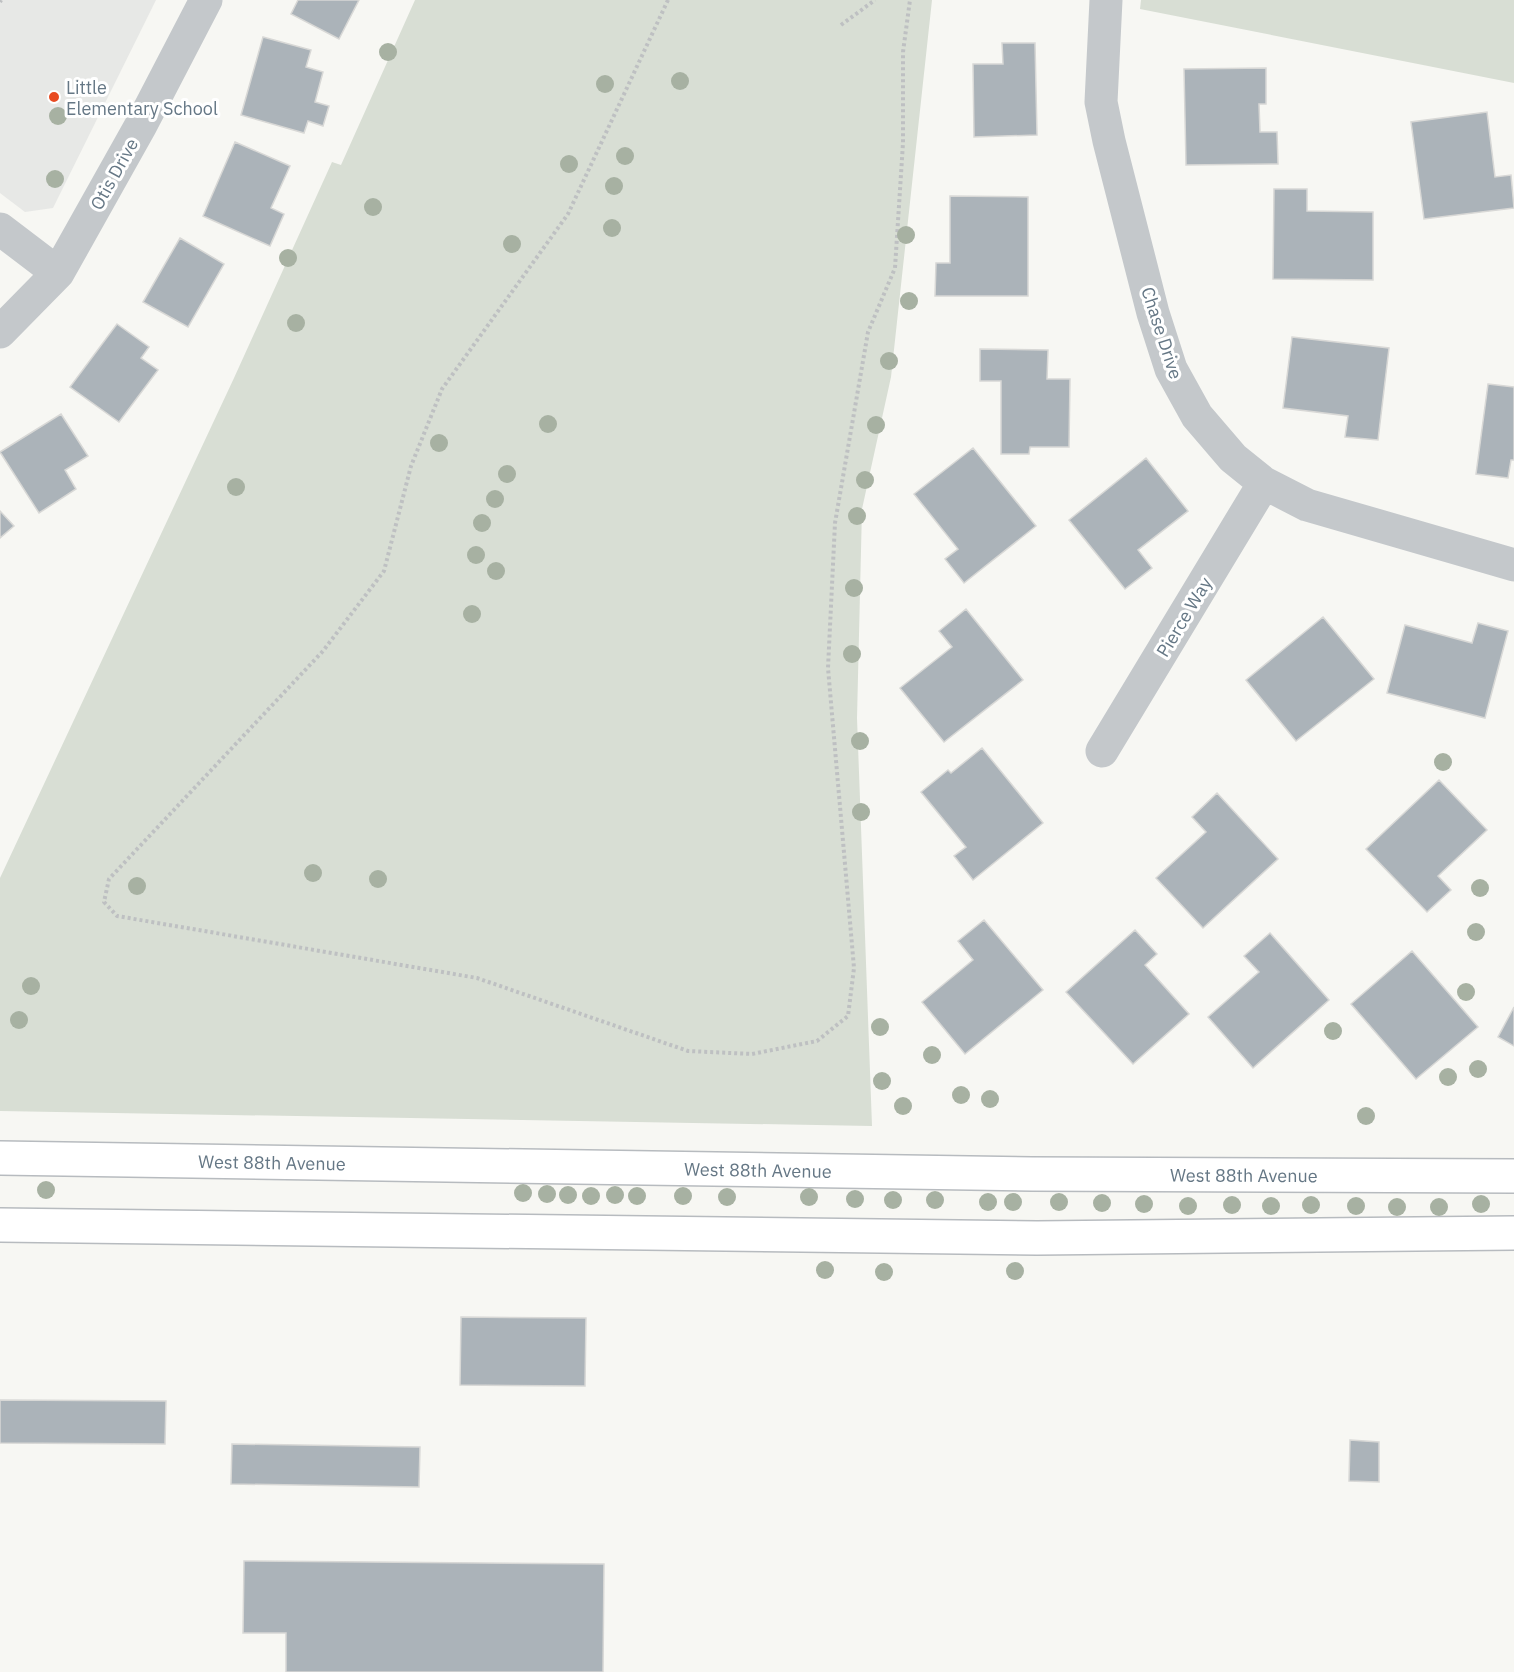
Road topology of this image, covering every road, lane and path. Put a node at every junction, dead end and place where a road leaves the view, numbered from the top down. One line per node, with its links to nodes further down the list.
1 (206, 0): 8 (street, Otis Drive)
2 (668, 0): 4 (path)
3 (875, 0): 6 (path)
4 (910, 0)
5 (1106, 0): 10 (street, Chase Drive)
6 (841, 25)
7 (0, 229): 8 (street)
8 (58, 273): 9 (street, Otis Drive)
9 (0, 332)
10 (1264, 483): 11 (street, Chase Drive); 12 (street, Pierce Way)
11 (1514, 565)
12 (1102, 751)
13 (0, 1158): 14 (main road, West 88th Avenue)
14 (1514, 1176)
15 (0, 1225): 16 (main road)
16 (1514, 1233)

